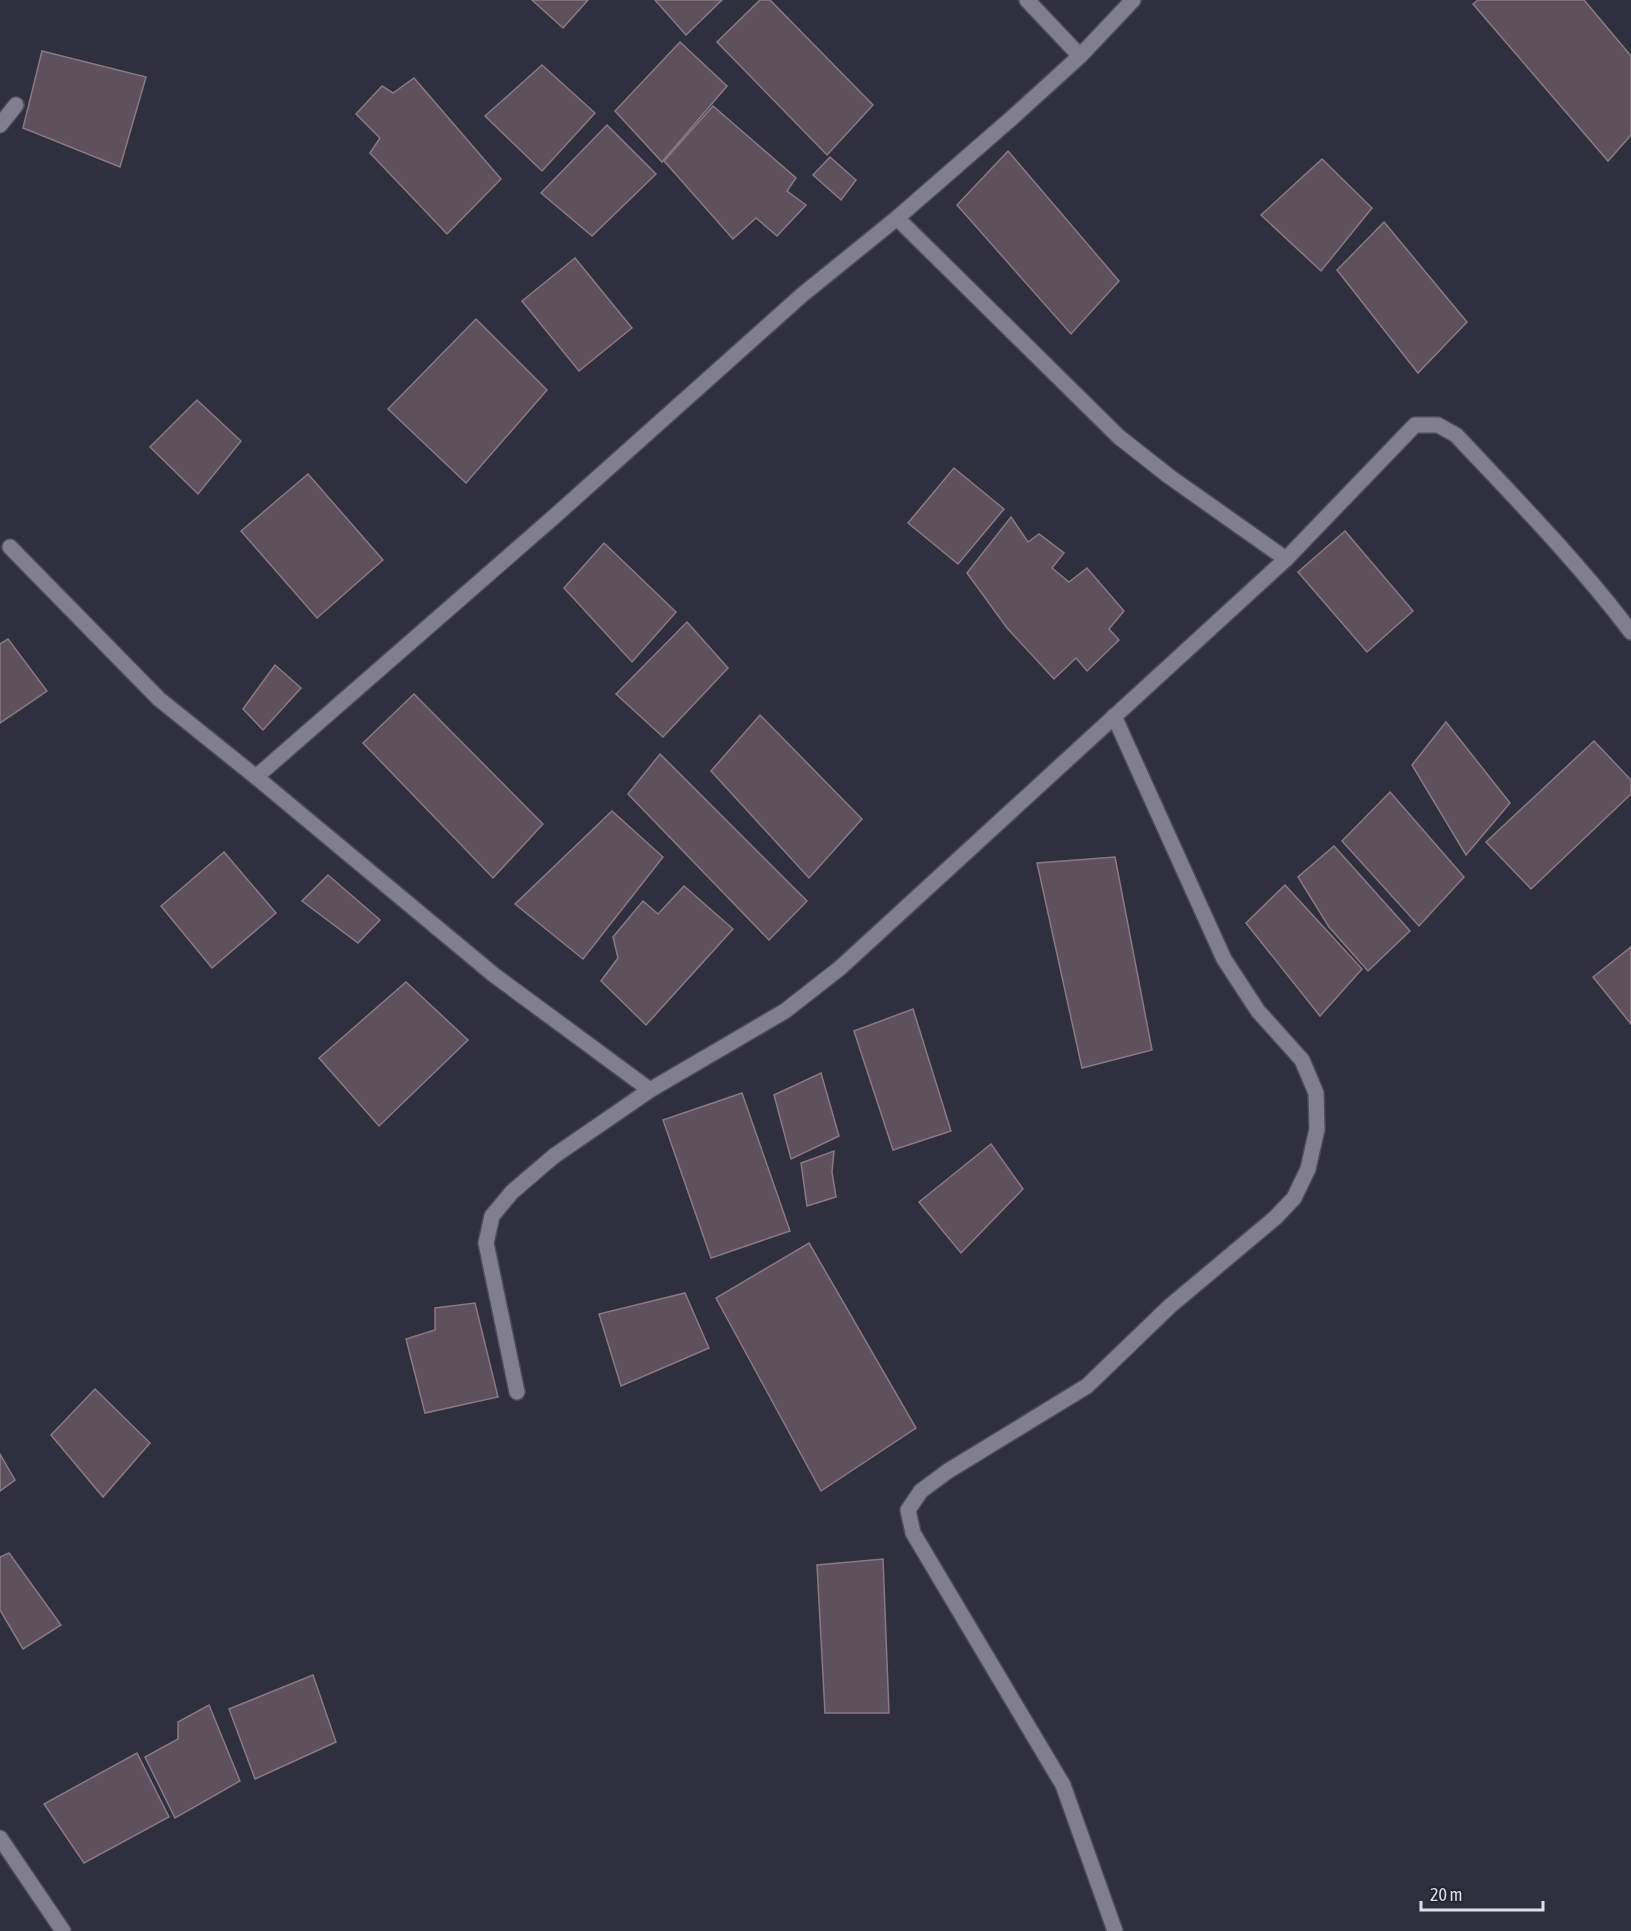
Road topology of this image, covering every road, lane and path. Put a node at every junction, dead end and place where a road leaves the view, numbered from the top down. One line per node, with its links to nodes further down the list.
1 (1027, 0): 3 (street)
2 (1133, 0): 3 (street)
3 (1080, 56): 6 (street)
4 (16, 105): 5 (street)
5 (0, 125)
6 (897, 218): 8 (street); 11 (street)
7 (10, 548): 11 (street)
8 (1286, 559): 9 (street); 10 (street)
9 (1631, 632)
10 (1114, 716): 12 (street); 16 (street)
11 (256, 777): 12 (street)
12 (650, 1090): 13 (street)
13 (517, 1392)
14 (0, 1838): 15 (street)
15 (63, 1931)
16 (1115, 1931)

